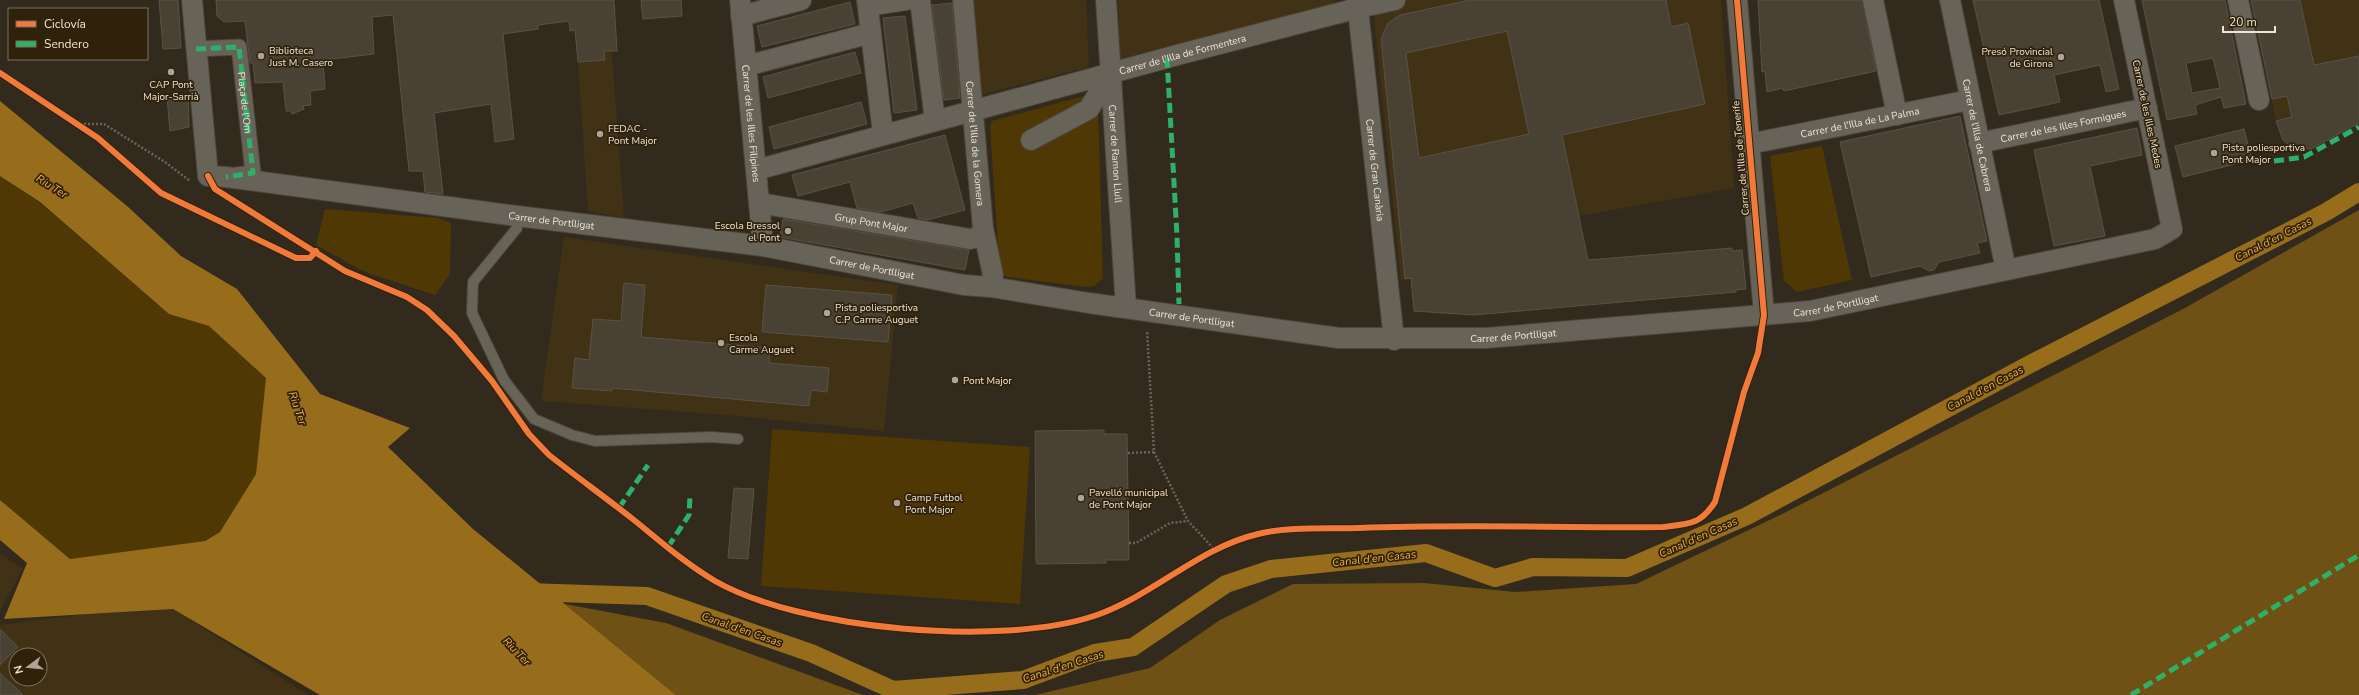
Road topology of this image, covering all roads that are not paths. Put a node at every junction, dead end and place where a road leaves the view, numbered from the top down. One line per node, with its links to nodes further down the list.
1 (801, 0): 14 (street)
2 (906, 0): 12 (street)
3 (920, 0): 25 (street)
4 (963, 0): 23 (street, Carrer de l'Illa de la Gomera)
5 (1106, 0): 19 (street, Carrer de Ramon Llull)
6 (1395, 0): 13 (street, Carrer de l'Illa de Formentera)
7 (1737, 0): 29 (street, Carrer de l'Illa de Tenerife)
8 (1873, 0): 24 (street)
9 (1950, 0): 20 (street, Carrer de l'Illa de Cabrera)
10 (2124, 0): 22 (street, Carrer de les Illes Medes)
11 (2238, 0): 21 (street)
12 (868, 3): 16 (street)
13 (1357, 4): 19 (street, Carrer de l'Illa de Formentera); 41 (street, Carrer de Gran Canària)
14 (741, 8): 18 (street, Carrer de les Illes Filipines)
15 (192, 10): 17 (street)
16 (871, 33): 18 (street); 26 (street)
17 (196, 49): 31 (street); 31 (street, Plaça de l'Om)
18 (746, 66): 30 (street, Carrer de les Illes Filipines)
19 (1110, 74): 23 (street, Carrer de l'Illa de Formentera); 27 (street); 39 (street, Carrer de Ramon Llull)
20 (1970, 100): 24 (street, Carrer de l'Illa de La Palma); 28 (street, Carrer de l'Illa de Cabrera)
21 (2259, 100)
22 (2147, 108): 28 (street, Carrer de les Illes Formigues); 34 (street, Carrer de les Illes Medes)
23 (972, 112): 25 (street); 35 (street, Carrer de l'Illa de la Gomera)
24 (1897, 114): 29 (street, Carrer de l'Illa de La Palma)
25 (935, 121): 26 (street)
26 (883, 134): 30 (street)
27 (1031, 140)
28 (1979, 143): 37 (street, Carrer de l'Illa de Cabrera)
29 (1749, 144): 40 (street, Carrer de l'Illa de Tenerife)
30 (756, 170): 32 (street, Carrer de les Illes Filipines)
31 (217, 177): 33 (street, Carrer de Portlligat)
32 (759, 202): 35 (street, Grup Pont Major); 36 (street, Carrer de les Illes Filipines)
33 (517, 216): 36 (street, Carrer de Portlligat); 42 (lane)
34 (2172, 229): 37 (street, Carrer de Portlligat)
35 (984, 236): 38 (street, Carrer de l'Illa de la Gomera)
36 (763, 246): 38 (street, Carrer de Portlligat)
37 (2006, 270): 40 (street, Carrer de Portlligat)
38 (991, 286): 39 (street, Carrer de Portlligat)
39 (1126, 308): 41 (street, Carrer de Portlligat)
40 (1764, 315): 41 (street, Carrer de Portlligat)
41 (1394, 340)
42 (738, 439)

